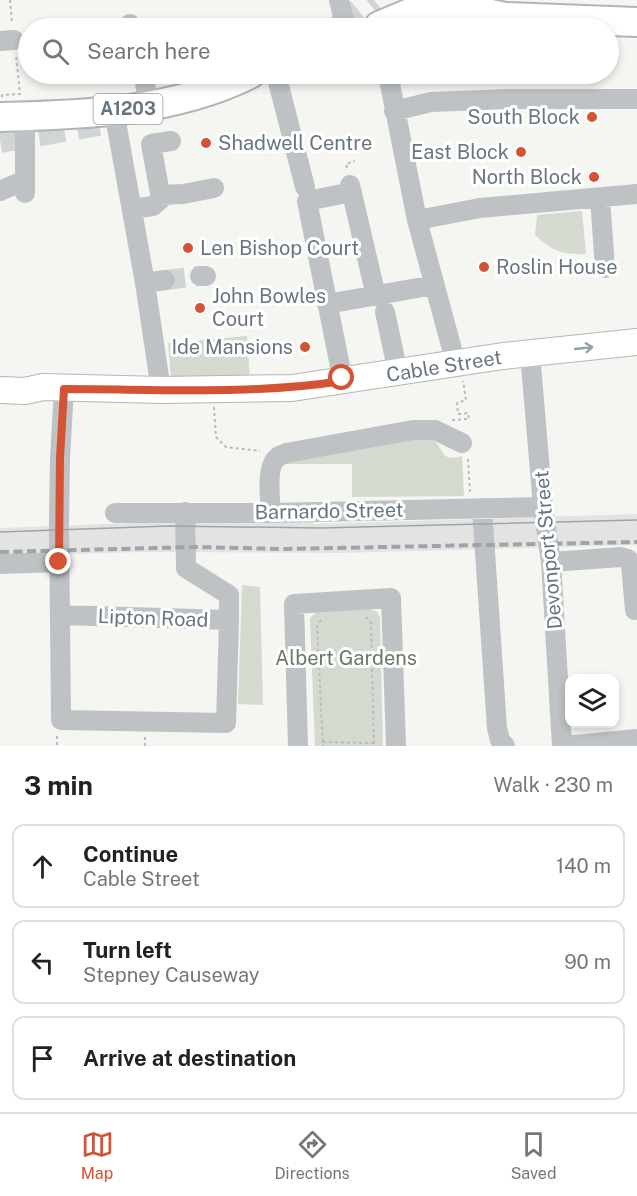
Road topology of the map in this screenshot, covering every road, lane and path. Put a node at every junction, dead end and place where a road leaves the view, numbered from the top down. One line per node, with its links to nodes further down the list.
1 (339, 0): 3 (street)
2 (505, 17): 4 (highway); 5 (highway); 6 (highway)
3 (344, 18)
4 (398, 18)
5 (500, 18)
6 (531, 18)
7 (619, 21): 8 (highway)
8 (637, 22)
9 (145, 84): 15 (street)
10 (226, 84): 15 (highway, A1203)
11 (278, 84): 21 (street)
12 (390, 84): 17 (street)
13 (637, 99): 17 (street)
14 (13, 105): 16 (highway, A1203); 20 (street)
15 (148, 106): 16 (highway, A1203)
16 (114, 111): 25 (street)
17 (394, 111): 26 (street)
18 (171, 141): 23 (street)
19 (214, 188): 23 (street)
20 (0, 191)
21 (306, 194): 31 (street); 32 (street)
22 (637, 194): 24 (street)
23 (161, 195): 25 (street)
24 (600, 198): 26 (street); 27 (street)
25 (132, 209): 29 (street)
26 (417, 220): 30 (street)
27 (605, 268)
28 (165, 280): 29 (street)
29 (145, 283): 40 (street)
30 (434, 285): 32 (street); 35 (street)
31 (327, 304): 32 (street); 37 (street)
32 (380, 304): 36 (street)
33 (637, 342): 34 (main road, Cable Street, one-way to 33)
34 (530, 353): 35 (main road, Cable Street); 46 (street, Devonport Street)
35 (459, 372): 36 (main road, Cable Street); 42 (path)
36 (398, 373): 37 (main road, Cable Street)
37 (343, 381): 40 (main road, Cable Street)
38 (64, 389): 39 (main road, Cable Street); 40 (main road, Cable Street); 50 (street)
39 (0, 390)
40 (161, 390)
41 (214, 405): 44 (path)
42 (435, 430): 43 (street); 44 (street)
43 (462, 443): 45 (path)
44 (277, 458): 49 (street)
45 (477, 507): 46 (street, Barnardo Street); 49 (street, Barnardo Street); 64 (street)
46 (543, 507): 51 (street, Devonport Street)
47 (185, 512): 48 (street, Barnardo Street); 49 (street, Barnardo Street); 56 (street)
48 (115, 513)
49 (271, 513)
50 (59, 562): 52 (street); 54 (street)
51 (551, 562): 53 (street); 65 (street, Devonport Street)
52 (0, 564)
53 (635, 610)
54 (61, 615): 56 (street, Lipton Road); 56 (street, Lipton Road)
55 (366, 617): 60 (path)
56 (229, 620)
57 (322, 620): 59 (path)
58 (637, 739): 65 (street)
59 (322, 742): 60 (path); 62 (path)
60 (374, 744)
61 (298, 746): 63 (street)
62 (322, 746)
63 (396, 746)
64 (506, 746)
65 (563, 746)

